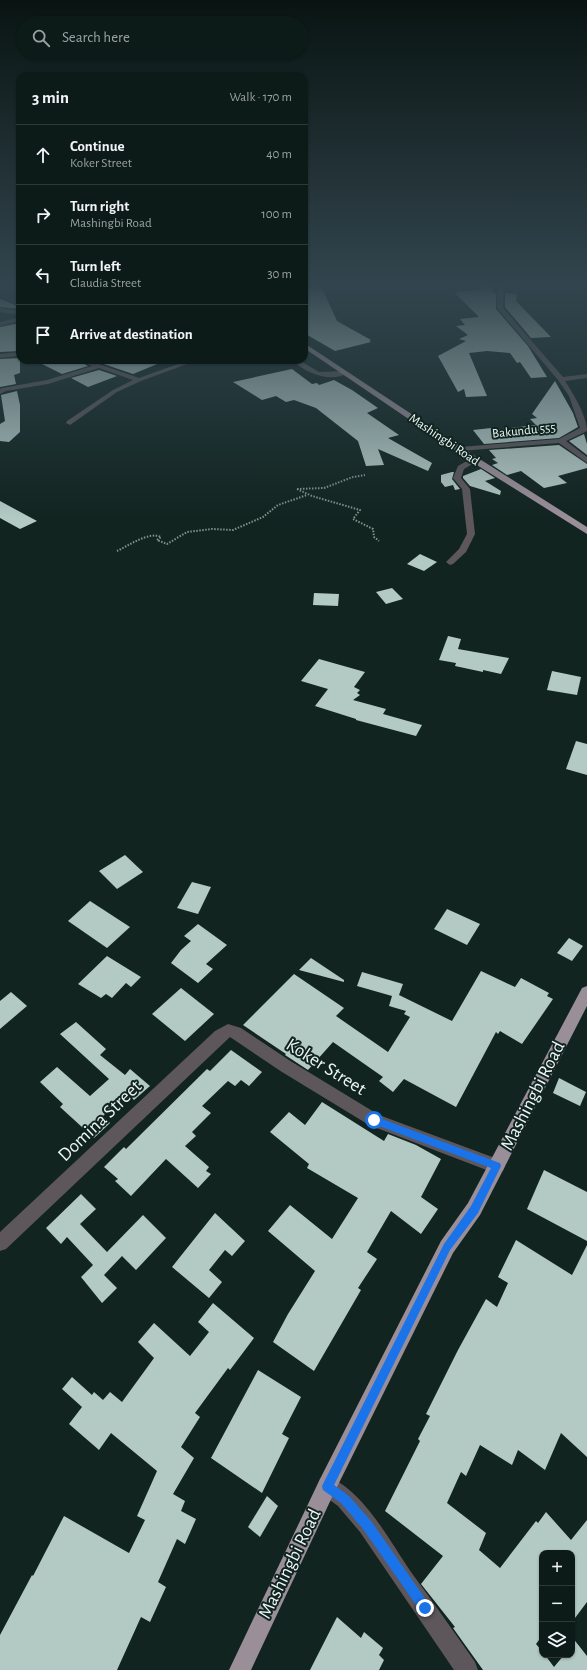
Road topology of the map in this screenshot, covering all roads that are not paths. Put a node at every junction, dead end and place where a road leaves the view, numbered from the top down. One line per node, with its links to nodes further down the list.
1 (93, 364): 6 (street)
2 (184, 364): 9 (street)
3 (301, 364): 7 (street)
4 (332, 364): 7 (main road, Mashingbi Road)
5 (547, 364): 10 (street)
6 (99, 366): 9 (street); 11 (street)
7 (344, 372): 14 (main road, Mashingbi Road)
8 (587, 376): 10 (street)
9 (139, 380): 12 (street)
10 (561, 380): 13 (street, Bakundu 555)
11 (0, 392)
12 (70, 423)
13 (561, 441): 14 (street, Bakundu 555); 16 (street)
14 (460, 449): 15 (main road, Mashingbi Road)
15 (475, 460): 17 (main road, Mashingbi Road); 18 (street)
16 (587, 461)
17 (587, 531)
18 (450, 562)
19 (587, 992): 21 (main road, Mashingbi Road)
20 (228, 1030): 21 (street, Koker Street); 22 (street, Domina Street)
21 (497, 1166): 23 (main road, Mashingbi Road)
22 (0, 1244)
23 (327, 1486): 24 (main road, Mashingbi Road); 25 (street)
24 (240, 1670)
25 (467, 1670)

